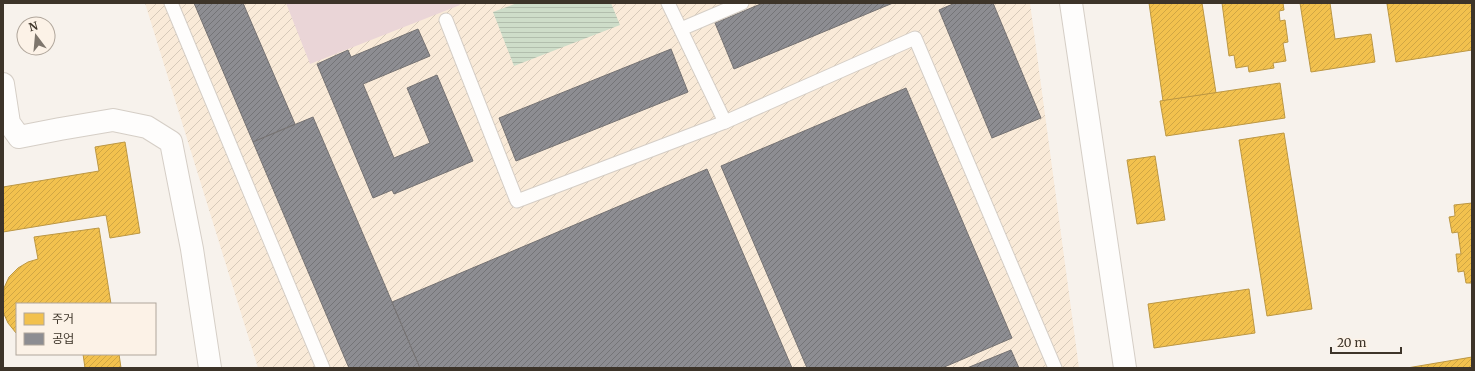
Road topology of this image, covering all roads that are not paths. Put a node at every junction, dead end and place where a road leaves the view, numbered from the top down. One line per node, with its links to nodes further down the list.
1 (171, 3): 10 (lane)
2 (668, 3): 6 (lane)
3 (742, 3): 6 (lane)
4 (1071, 3): 12 (street)
5 (446, 20): 8 (lane)
6 (681, 29): 8 (lane)
7 (3, 84): 9 (street)
8 (725, 122): 11 (lane)
9 (210, 368)
10 (323, 368)
11 (1055, 368)
12 (1125, 368)

